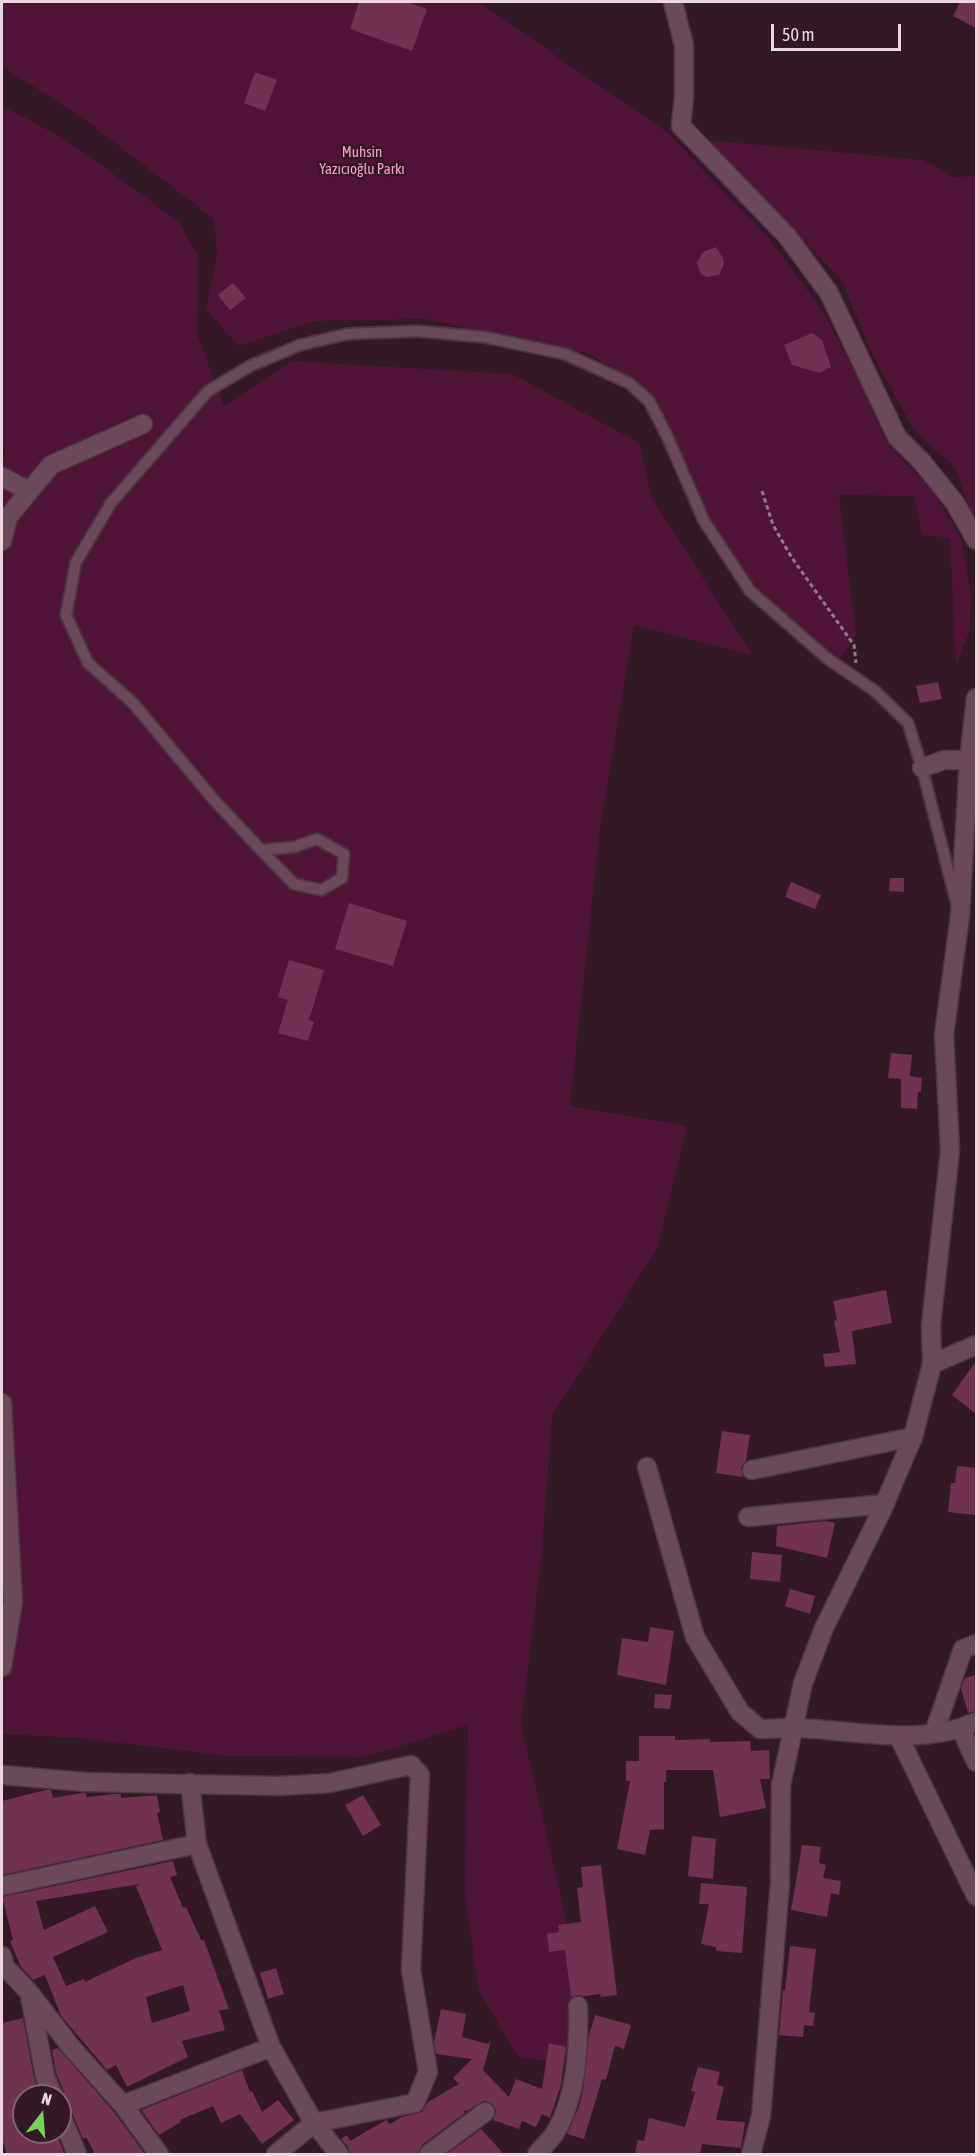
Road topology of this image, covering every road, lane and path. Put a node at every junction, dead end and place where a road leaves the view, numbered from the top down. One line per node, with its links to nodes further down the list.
1 (673, 2): 6 (street)
2 (144, 424): 4 (street)
3 (2, 477): 4 (street)
4 (30, 491): 7 (street)
5 (762, 491): 8 (path)
6 (976, 540)
7 (2, 541)
8 (858, 679): 11 (lane); 12 (lane)
9 (976, 698): 10 (street)
10 (969, 760): 11 (street); 13 (street)
11 (922, 768): 13 (lane)
12 (261, 850): 12 (lane)
13 (960, 916): 15 (street)
14 (976, 1344): 15 (street)
15 (932, 1364): 17 (street)
16 (2, 1403): 23 (street)
17 (913, 1437): 19 (street); 20 (street)
18 (647, 1467): 25 (street)
19 (752, 1470)
20 (885, 1504): 21 (street); 25 (street)
21 (748, 1517)
22 (976, 1644): 26 (street)
23 (2, 1667)
24 (969, 1726): 26 (street); 28 (street)
25 (793, 1728): 27 (street); 47 (street)
26 (934, 1733): 27 (street)
27 (899, 1737): 33 (street)
28 (976, 1762)
29 (2, 1775): 30 (street)
30 (190, 1783): 31 (street); 41 (street)
31 (197, 1844): 32 (street); 37 (street)
32 (2, 1886)
33 (976, 1896)
34 (3, 1965): 35 (street)
35 (29, 1992): 38 (street); 39 (street)
36 (578, 2006): 46 (street)
37 (271, 2047): 39 (street); 41 (street)
38 (48, 2084)
39 (123, 2105): 42 (street)
40 (485, 2112): 45 (street)
41 (314, 2123): 43 (street); 44 (street)
42 (159, 2154)
43 (276, 2154)
44 (339, 2154)
45 (429, 2154)
46 (537, 2154)
47 (751, 2154)

